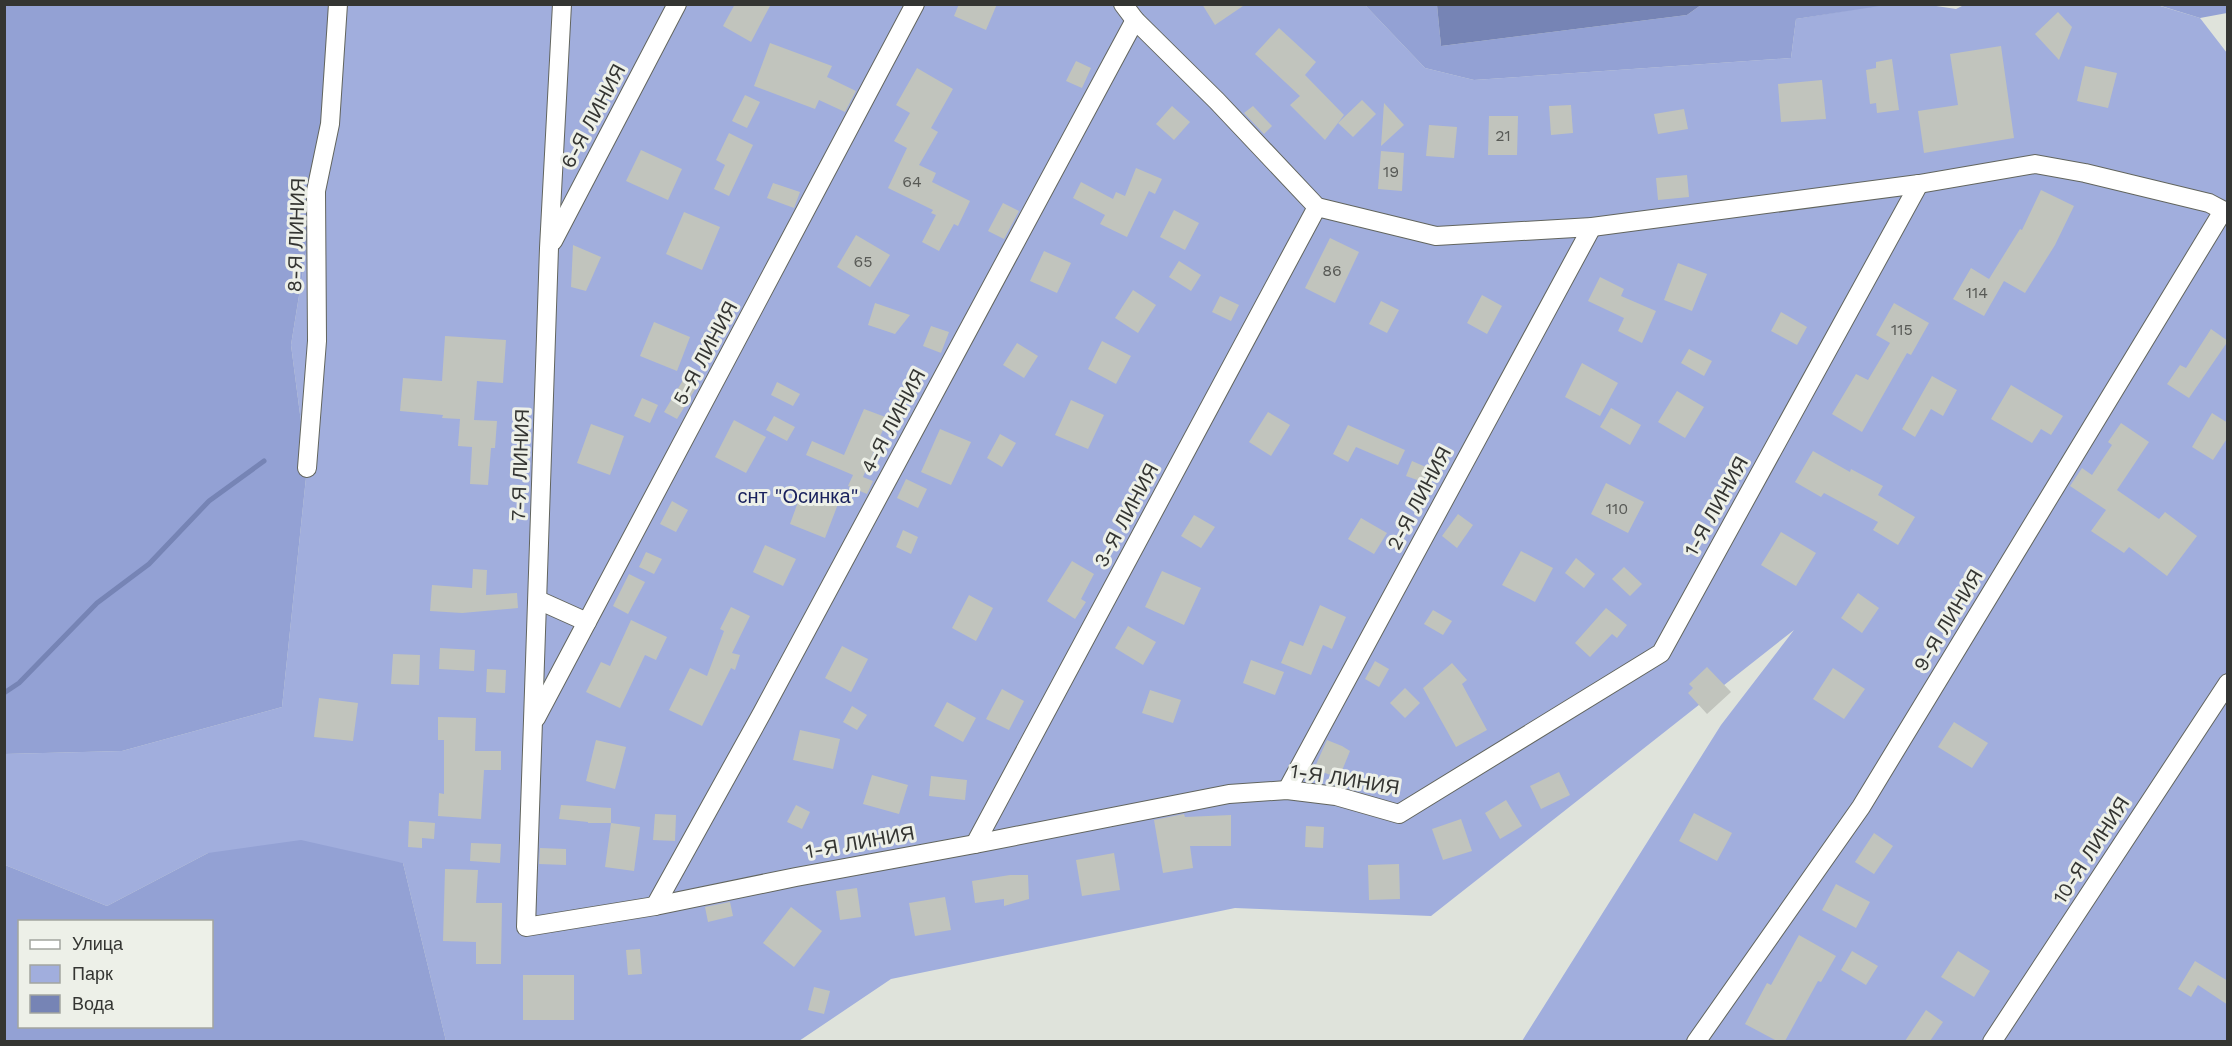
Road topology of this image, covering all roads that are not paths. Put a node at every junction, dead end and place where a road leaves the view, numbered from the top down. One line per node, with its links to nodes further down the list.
1 (338, 4): 12 (street, 8-Я ЛИНИЯ)
2 (562, 4): 11 (street, 7-Я ЛИНИЯ)
3 (677, 4): 11 (street, 6-Я ЛИНИЯ)
4 (915, 4): 14 (street, 5-Я ЛИНИЯ)
5 (1123, 4): 6 (street)
6 (1135, 20): 8 (street); 19 (street, 4-Я ЛИНИЯ)
7 (1919, 184): 9 (street); 10 (street); 17 (street, 1-Я ЛИНИЯ)
8 (1317, 207): 10 (street); 18 (street, 3-Я ЛИНИЯ)
9 (2225, 212): 21 (street, 9-Я ЛИНИЯ)
10 (1592, 227): 17 (street, 2-Я ЛИНИЯ)
11 (549, 248): 13 (street, 7-Я ЛИНИЯ)
12 (307, 468)
13 (538, 600): 14 (street); 16 (street, 7-Я ЛИНИЯ)
14 (587, 622): 16 (street, 5-Я ЛИНИЯ)
15 (2228, 683): 22 (street, 10-Я ЛИНИЯ)
16 (534, 722): 20 (street, 7-Я ЛИНИЯ)
17 (1287, 790): 18 (street, 1-Я ЛИНИЯ)
18 (975, 844): 19 (street, 1-Я ЛИНИЯ)
19 (655, 906): 20 (street, 1-Я ЛИНИЯ)
20 (526, 927)
21 (1696, 1041)
22 (1992, 1041)

